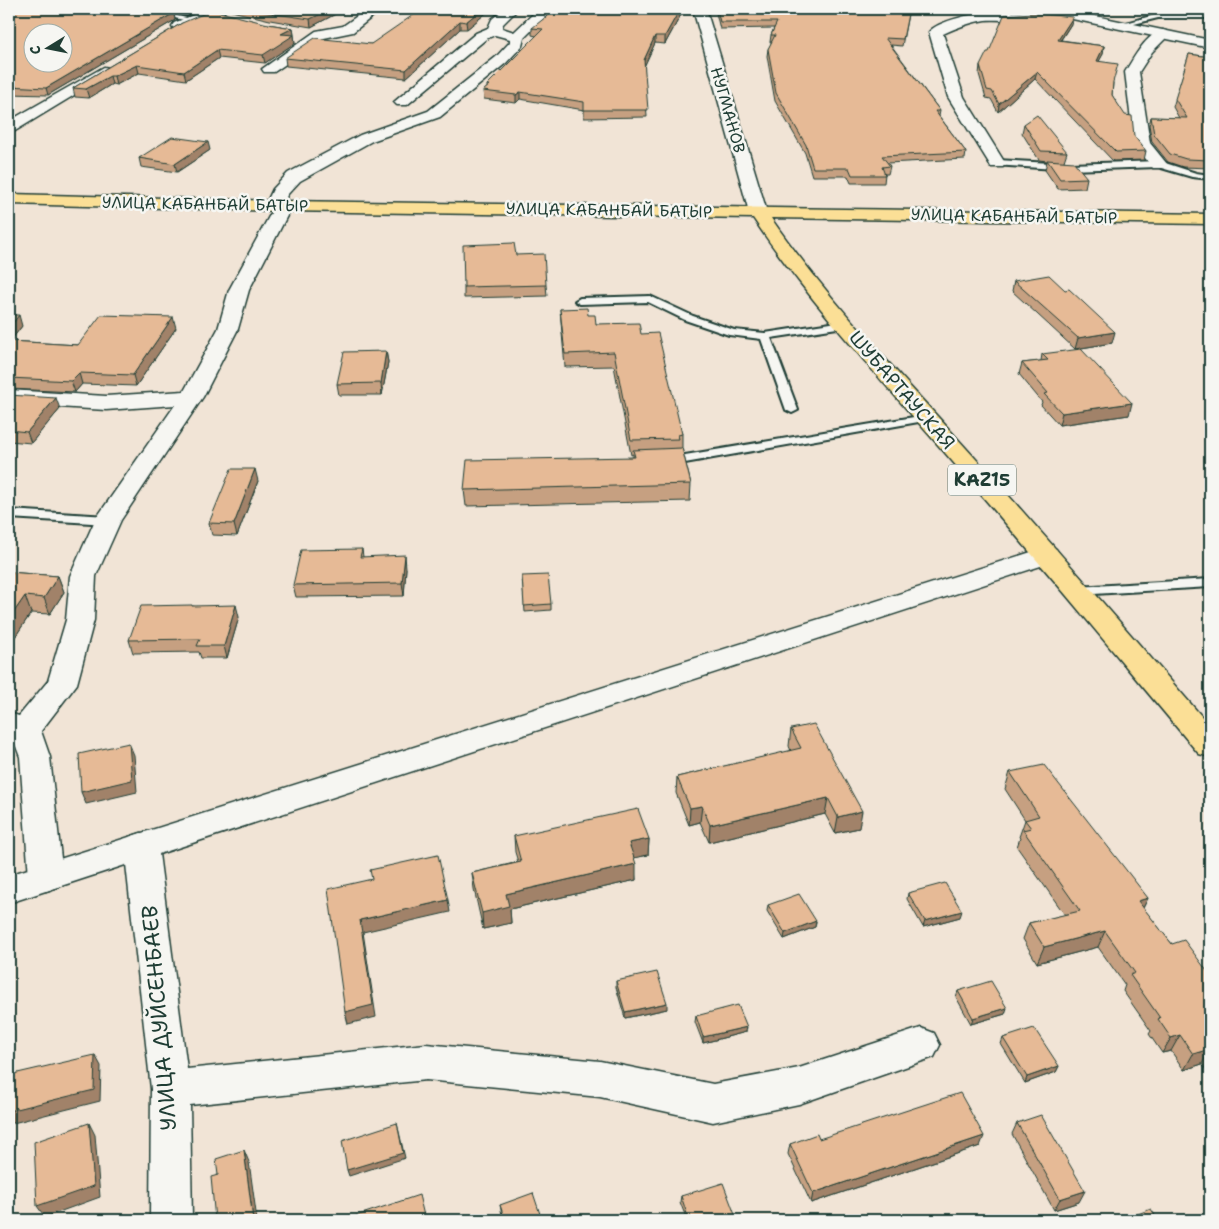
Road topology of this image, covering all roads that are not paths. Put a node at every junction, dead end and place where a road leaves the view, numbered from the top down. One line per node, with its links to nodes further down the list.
1 (136, 9): 10 (lane)
2 (375, 9): 15 (street)
3 (511, 9): 12 (street)
4 (699, 9): 28 (street, НУГМАНОВ)
5 (1039, 9): 23 (street)
6 (1044, 9): 11 (street)
7 (220, 12): 10 (street)
8 (541, 14): 17 (street)
9 (1210, 16): 11 (lane)
10 (193, 20): 13 (street)
11 (1122, 25): 16 (street)
12 (494, 30): 17 (street); 21 (street)
13 (169, 32)
14 (303, 32): 15 (street)
15 (321, 34): 20 (street)
16 (1163, 34): 18 (street); 24 (street)
17 (517, 38): 27 (street)
18 (1210, 44)
19 (118, 63): 22 (street)
20 (269, 69)
21 (402, 102)
22 (9, 128)
23 (997, 163): 24 (lane)
24 (1159, 164): 25 (lane)
25 (1210, 177)
26 (9, 199): 27 (main road, УЛИЦА КАБАНБАЙ БАТЫР)
27 (279, 206): 28 (main road, УЛИЦА КАБАНБАЙ БАТЫР); 34 (street)
28 (758, 212): 29 (main road, УЛИЦА КАБАНБАЙ БАТЫР); 31 (main road, ШУБАРТАУСКАЯ / KAZ15)
29 (1210, 219)
30 (580, 301): 32 (lane)
31 (844, 324): 32 (lane); 36 (main road, ШУБАРТАУСКАЯ / KAZ15)
32 (765, 336): 35 (lane)
33 (9, 396): 34 (street)
34 (192, 397): 39 (street)
35 (792, 410)
36 (926, 418): 37 (lane); 40 (main road, ШУБАРТАУСКАЯ / KAZ15)
37 (657, 460)
38 (9, 514): 39 (lane)
39 (108, 520): 43 (street)
40 (1047, 555): 42 (main road, ШУБАРТАУСКАЯ / KAZ15); 45 (street)
41 (1210, 583): 42 (lane)
42 (1077, 591): 44 (main road, ШУБАРТАУСКАЯ / KAZ15)
43 (17, 726): 46 (street)
44 (1210, 746)
45 (141, 846): 46 (street); 49 (street, УЛИЦА ДУЙСЕНБАЕВ)
46 (46, 877): 47 (street)
47 (9, 889)
48 (921, 1044): 49 (street)
49 (170, 1088): 50 (street, УЛИЦА ДУЙСЕНБАЕВ)
50 (171, 1220)

